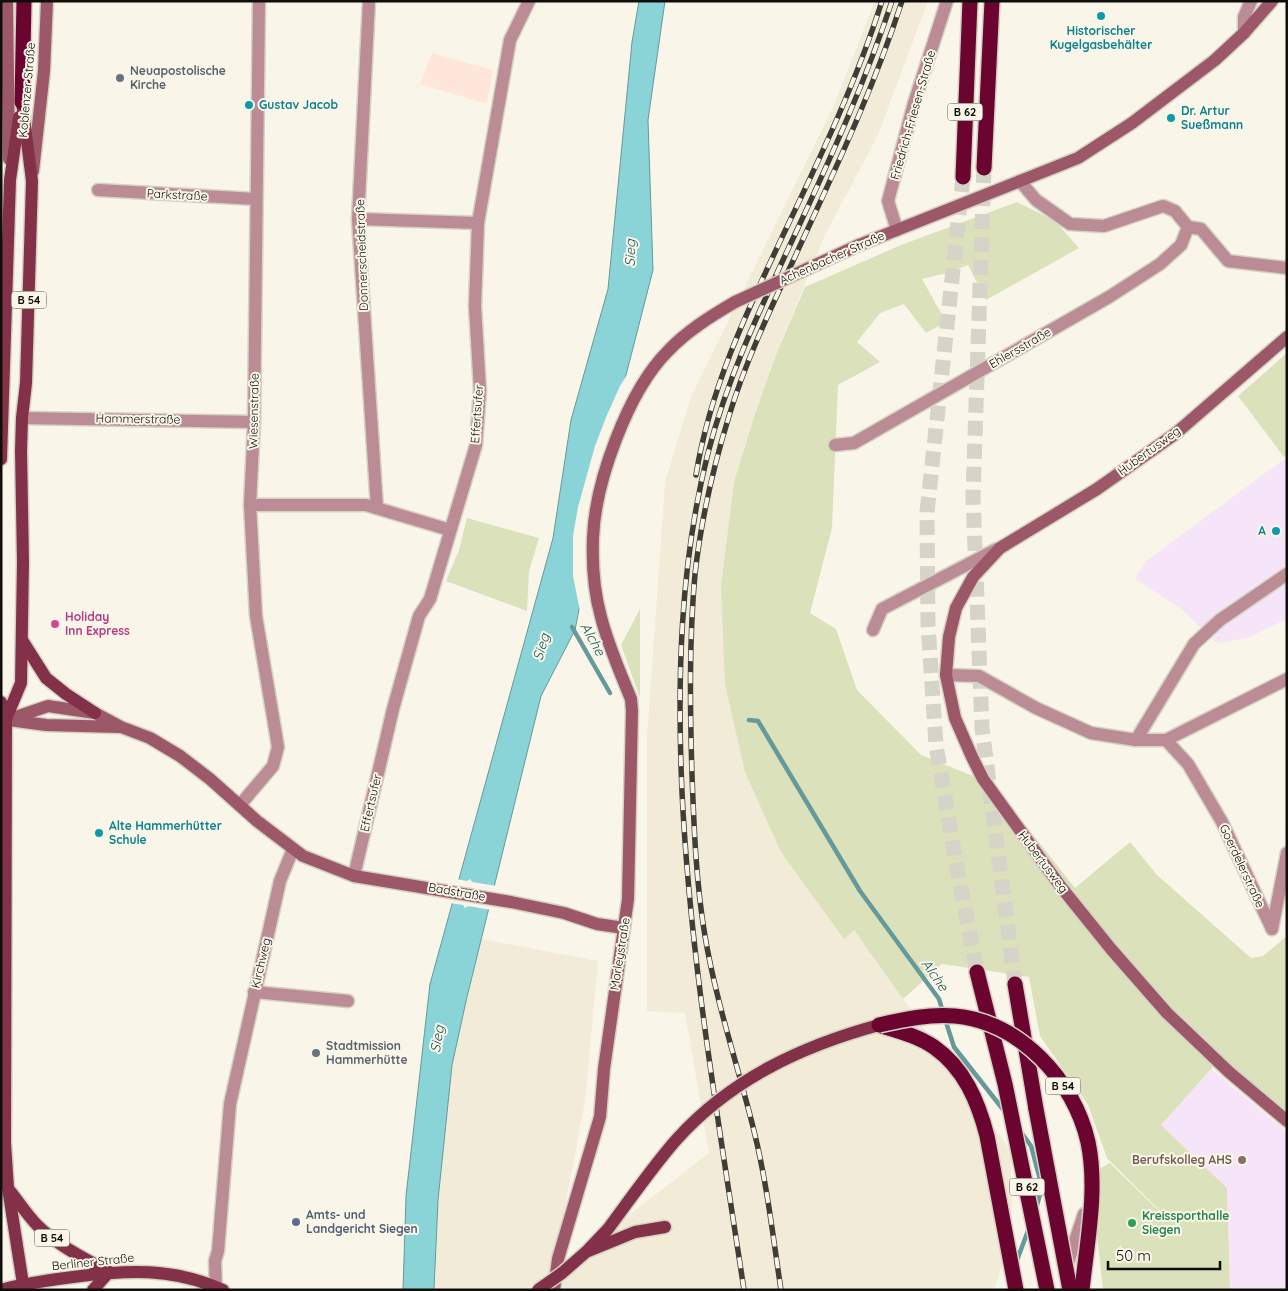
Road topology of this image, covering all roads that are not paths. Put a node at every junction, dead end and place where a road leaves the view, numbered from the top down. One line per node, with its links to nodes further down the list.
1 (7, 1): 16 (main road, Koblenzer Straße)
2 (24, 1): 13 (highway, B 54)
3 (47, 1): 18 (main road, Koblenzer Straße)
4 (259, 1): 20 (street, Wiesenstraße)
5 (370, 1): 21 (street, Donnerscheidstraße)
6 (529, 1): 22 (street, Effertsufer)
7 (947, 1): 24 (street, Friedrich-Friesen-Straße)
8 (970, 1): 15 (highway, B 62)
9 (992, 1): 14 (highway, B 62)
10 (1251, 1): 12 (street)
11 (1272, 1): 12 (main road, Achenbacher Straße)
12 (1244, 33): 17 (main road, Achenbacher Straße)
13 (22, 102): 16 (main road, Koblenzer Straße / B 54); 18 (main road, Koblenzer Straße / B 54)
14 (984, 168)
15 (962, 177)
16 (10, 180): 27 (main road, Koblenzer Straße / B 54)
17 (1020, 181): 23 (street); 24 (main road, Achenbacher Straße)
18 (32, 182): 28 (main road, Koblenzer Straße / B 54)
19 (98, 190): 20 (street, Parkstraße)
20 (256, 199): 29 (street, Wiesenstraße)
21 (358, 219): 22 (street); 33 (street, Donnerscheidstraße)
22 (478, 223): 34 (street, Effertsufer)
23 (1188, 227): 25 (street); 30 (street, Ehlersstraße)
24 (897, 230): 37 (main road, Achenbacher Straße, bridge)
25 (1287, 268)
26 (1287, 337): 35 (main road, Hubertusweg)
27 (2, 418): 28 (main road); 31 (main road, Koblenzer Straße / B 54)
28 (22, 418): 29 (street, Hammerstraße); 39 (main road, Koblenzer Straße / B 54)
29 (254, 422): 32 (street, Wiesenstraße)
30 (835, 446)
31 (1, 459)
32 (250, 505): 33 (street); 49 (street, Wiesenstraße)
33 (377, 508): 34 (street)
34 (450, 530): 52 (street, Effertsufer)
35 (1000, 548): 38 (street, Hubertusweg); 40 (main road, Hubertusweg)
36 (1287, 574): 46 (street)
37 (600, 616): 53 (main road, Morleystraße)
38 (873, 630)
39 (22, 640): 43 (main road); 44 (main road, Koblenzer Straße / B 54)
40 (946, 675): 46 (street); 59 (main road, Hubertusweg)
41 (1287, 679): 47 (street)
42 (1, 702): 44 (main road, Koblenzer Straße / B 54)
43 (95, 713): 44 (main road); 45 (main road)
44 (3, 720): 45 (main road); 48 (main road, Koblenzer Straße / B 54)
45 (121, 728): 49 (main road)
46 (1136, 740): 47 (street)
47 (1166, 740): 51 (street, Goerdelerstraße)
48 (4, 789): 61 (main road, Koblenzer Straße / B 54)
49 (240, 805): 50 (main road)
50 (292, 849): 52 (main road, Badstraße); 56 (street, Kirchweg)
51 (1287, 853)
52 (354, 876): 53 (main road, Badstraße)
53 (624, 928): 72 (main road, Morleystraße)
54 (977, 972): 74 (highway, B 62)
55 (1015, 984): 76 (highway, B 62, bridge)
56 (254, 992): 57 (street); 68 (street, Kirchweg)
57 (348, 1001)
58 (880, 1025): 65 (main road, B 54, bridge); 73 (highway); 77 (highway, B 54, bridge)
59 (1281, 1110): 60 (main road, Hubertusweg)
60 (1287, 1121)
61 (8, 1188): 62 (main road, B 54); 66 (main road, B 54); 67 (main road, Koblenzer Straße / B 54)
62 (1, 1205)
63 (1084, 1214): 75 (street)
64 (665, 1227): 65 (main road)
65 (586, 1252): 71 (main road, B 54, bridge)
66 (109, 1272): 67 (main road, Berliner Straße); 68 (main road, Berliner Straße); 70 (main road)
67 (24, 1287): 69 (main road, Berliner Straße)
68 (219, 1289)
69 (1, 1290)
70 (93, 1290)
71 (538, 1290)
72 (554, 1290)
73 (1016, 1290)
74 (1047, 1290)
75 (1063, 1290)
76 (1070, 1290)
77 (1082, 1290)

